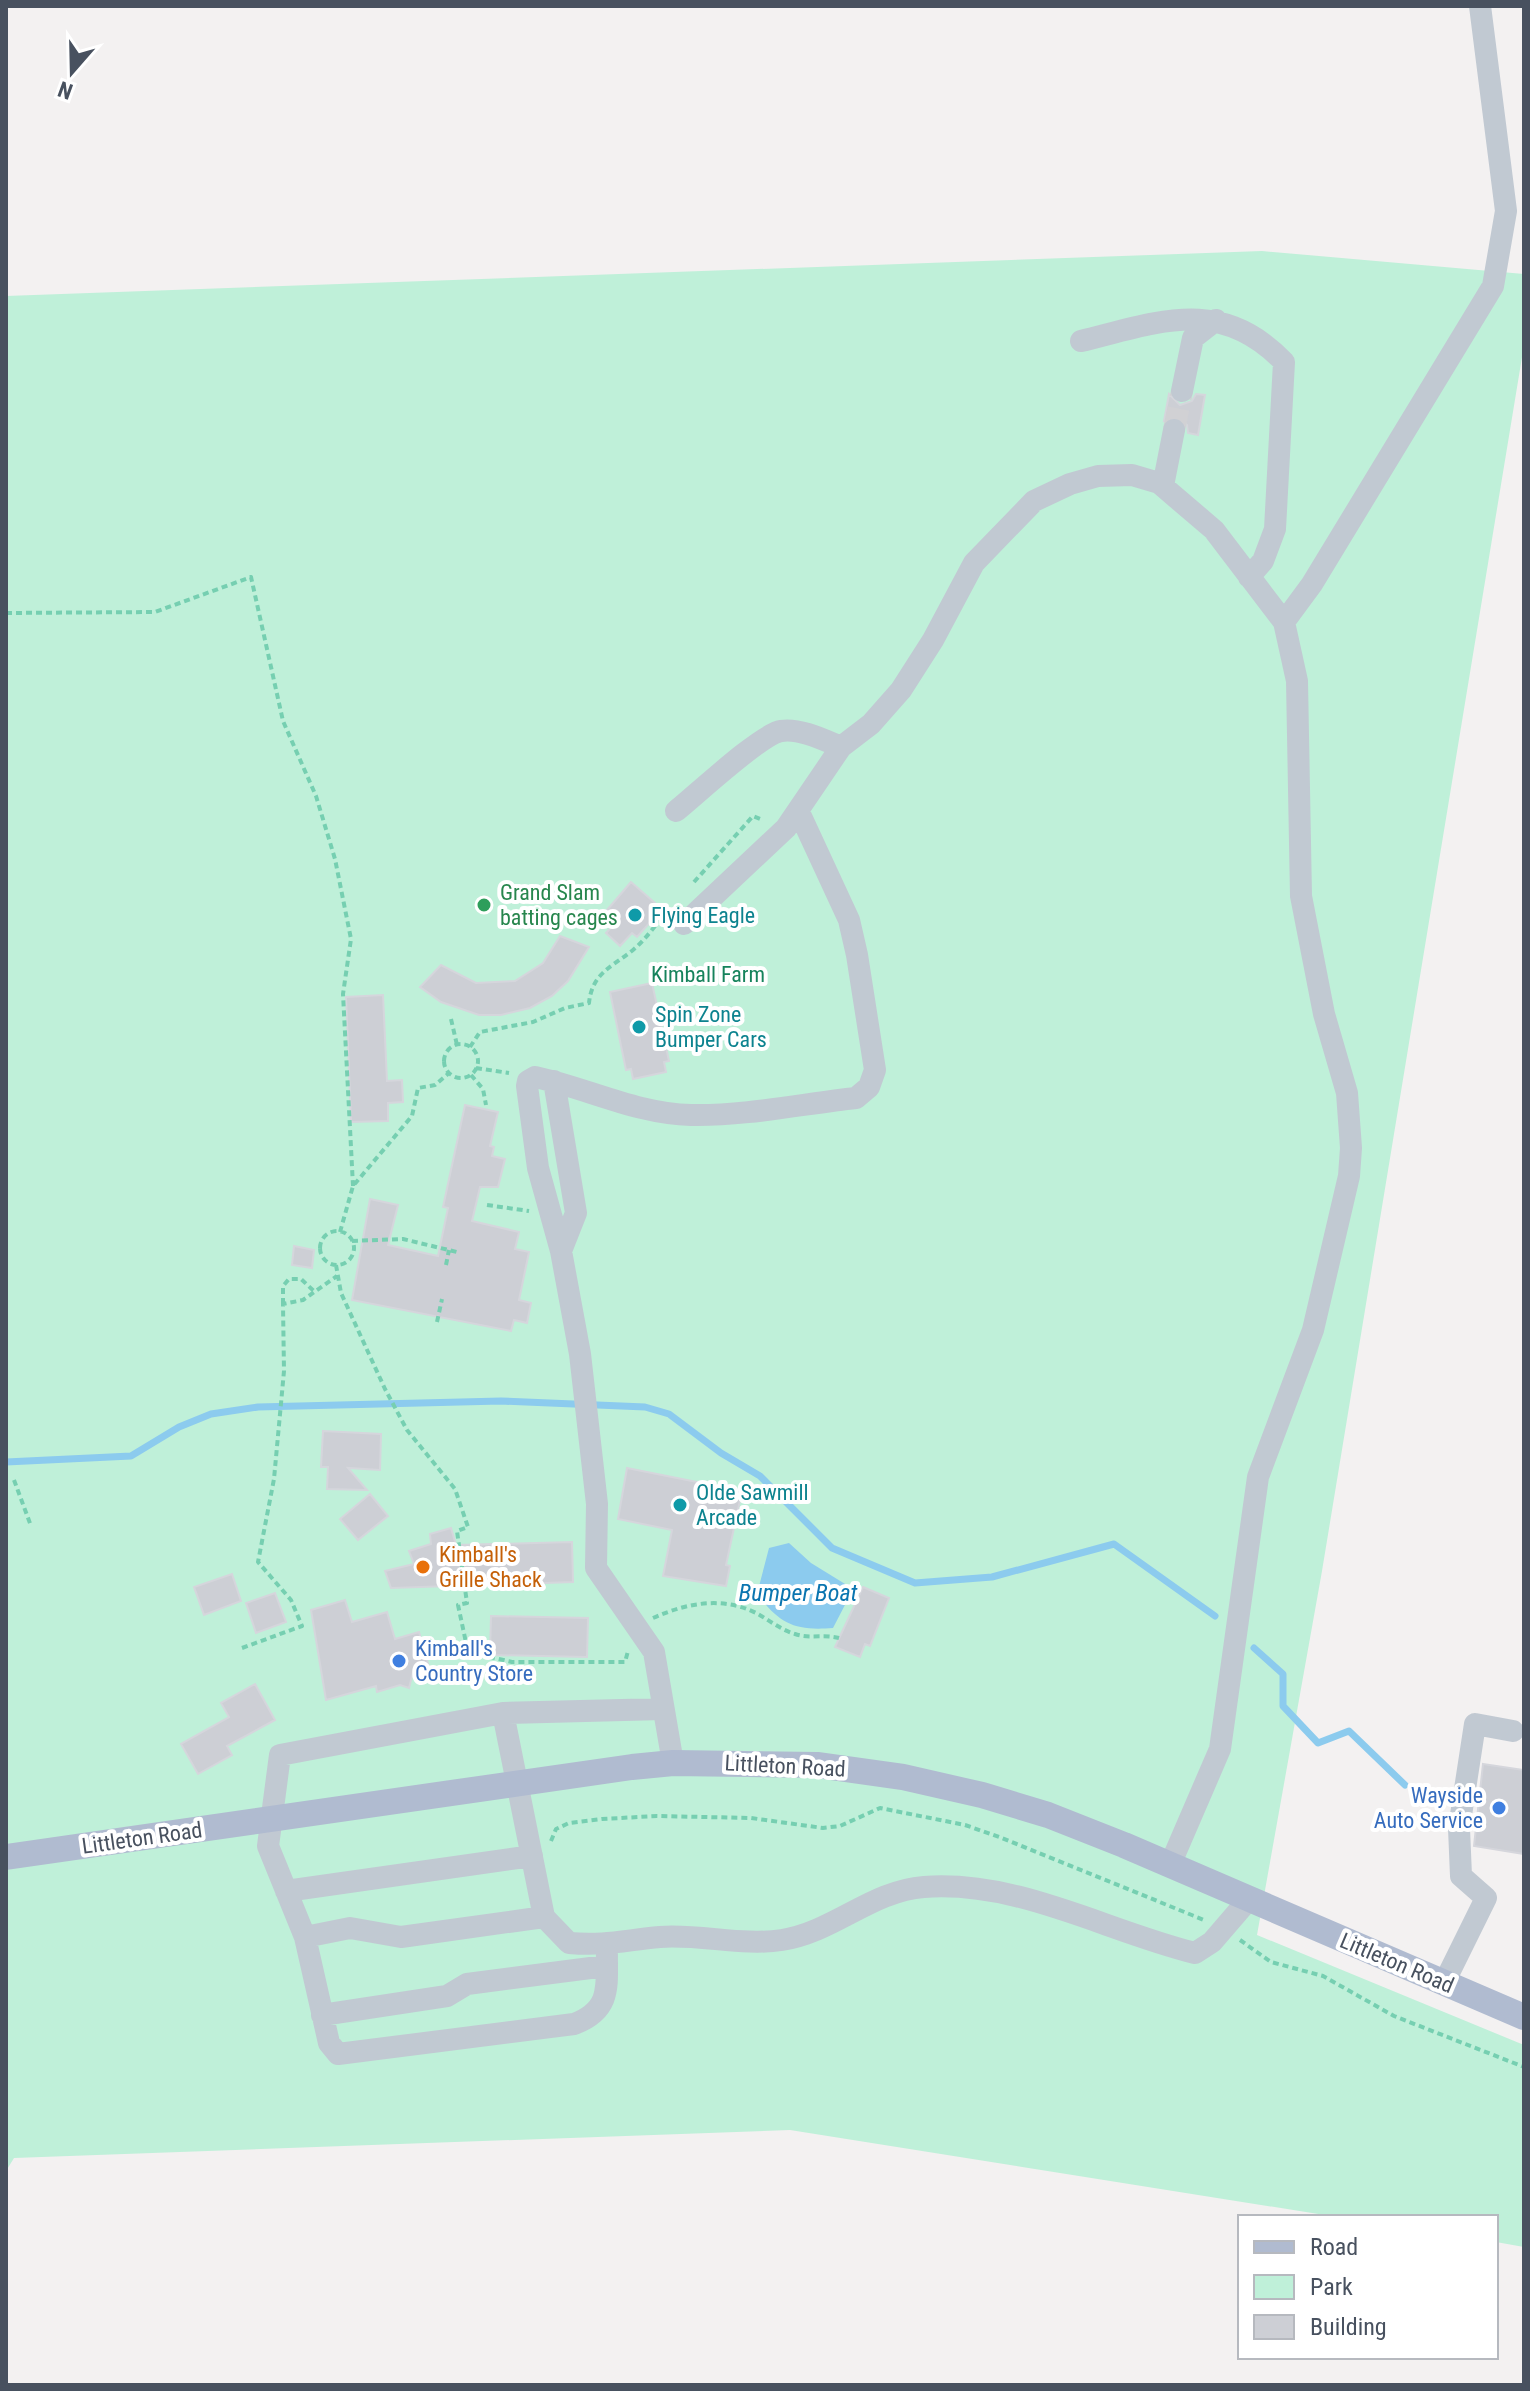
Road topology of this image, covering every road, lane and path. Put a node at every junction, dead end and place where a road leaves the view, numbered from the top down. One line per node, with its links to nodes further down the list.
1 (1480, 6): 9 (lane)
2 (1216, 320): 3 (lane); 4 (lane); 7 (lane)
3 (1081, 341)
4 (1182, 391)
5 (1174, 430): 6 (lane)
6 (1163, 486): 7 (lane); 10 (lane)
7 (1249, 577): 9 (lane)
8 (6, 613): 23 (path)
9 (1284, 622): 51 (lane)
10 (841, 747): 11 (lane); 12 (lane)
11 (676, 811)
12 (799, 812): 13 (lane); 21 (lane)
13 (780, 834): 14 (path); 15 (lane)
14 (687, 890)
15 (675, 919): 18 (path)
16 (451, 1019): 17 (path)
17 (457, 1045): 18 (path); 19 (path)
18 (470, 1047): 20 (path)
19 (449, 1073): 20 (path); 23 (path)
20 (471, 1075): 22 (path)
21 (554, 1081): 25 (lane); 29 (lane)
22 (486, 1105)
23 (353, 1186): 26 (path)
24 (487, 1205): 25 (path)
25 (551, 1216): 29 (lane)
26 (340, 1232): 27 (path); 31 (path)
27 (352, 1241): 28 (path); 31 (path)
28 (449, 1250): 30 (path); 32 (path)
29 (561, 1251): 40 (lane)
30 (457, 1252)
31 (336, 1265): 33 (path)
32 (446, 1265)
33 (337, 1276): 34 (path); 40 (path)
34 (316, 1293): 36 (path); 36 (path)
35 (442, 1299): 37 (path)
36 (283, 1304): 42 (path)
37 (437, 1322)
38 (14, 1480): 39 (path)
39 (31, 1526)
40 (638, 1625): 41 (path); 43 (lane)
41 (839, 1638)
42 (242, 1648)
43 (663, 1709): 44 (lane); 46 (lane)
44 (503, 1713): 47 (lane); 48 (lane)
45 (1513, 1731): 57 (lane)
46 (673, 1763): 47 (main road, Littleton Road); 51 (main road, Littleton Road)
47 (517, 1784): 48 (main road, Littleton Road); 49 (lane)
48 (271, 1819): 50 (main road, Littleton Road); 52 (lane)
49 (532, 1856): 52 (lane); 54 (lane)
50 (6, 1857)
51 (1170, 1865): 53 (main road, Littleton Road)
52 (286, 1891): 55 (lane)
53 (1249, 1899): 56 (lane); 57 (main road, Littleton Road)
54 (544, 1917): 55 (lane); 56 (lane)
55 (305, 1937): 58 (lane)
56 (607, 1956): 58 (lane); 58 (lane)
57 (1444, 1983): 59 (main road, Littleton Road)
58 (322, 2015)
59 (1524, 2017)

